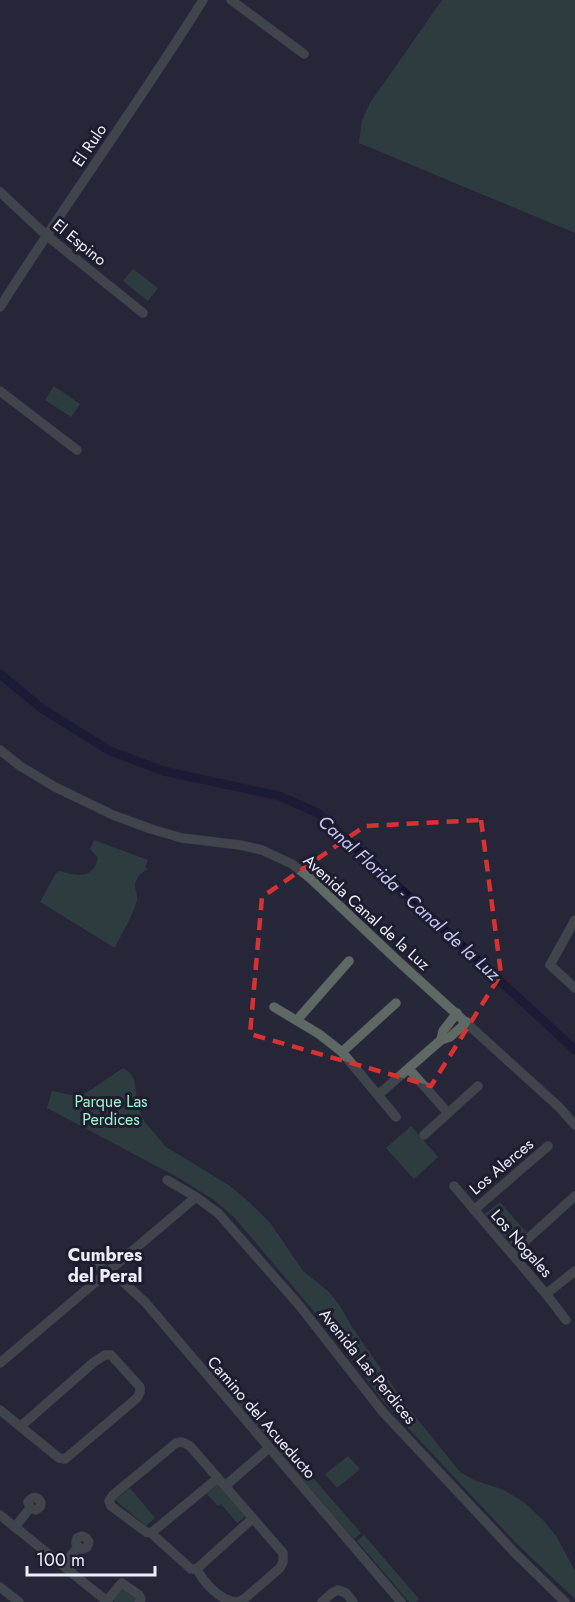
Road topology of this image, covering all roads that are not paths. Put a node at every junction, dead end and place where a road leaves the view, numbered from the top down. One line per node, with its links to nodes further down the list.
1 (203, 0): 5 (street, El Rulo)
2 (231, 0): 3 (street)
3 (304, 54)
4 (0, 192): 5 (street, El Espino)
5 (46, 235): 6 (street, El Rulo); 7 (street, El Espino)
6 (0, 307)
7 (143, 313)
8 (0, 391): 9 (street)
9 (77, 450)
10 (0, 750): 16 (street, Avenida Canal de la Luz)
11 (575, 920): 13 (street)
12 (349, 961): 17 (street)
13 (575, 988)
14 (396, 1002): 20 (street)
15 (274, 1007): 17 (street)
16 (457, 1013): 18 (street, Avenida Canal de la Luz); 19 (street)
17 (297, 1020): 20 (street)
18 (467, 1022): 19 (street); 26 (street, Avenida Canal de la Luz)
19 (441, 1040): 21 (street)
20 (342, 1052): 23 (street)
21 (409, 1069): 23 (street); 24 (street)
22 (478, 1086): 24 (street)
23 (378, 1095): 25 (street)
24 (448, 1113): 27 (street)
25 (396, 1118)
26 (575, 1125)
27 (424, 1135)
28 (548, 1146): 33 (street, Los Alerces)
29 (167, 1180): 31 (street, Avenida Las Perdices)
30 (454, 1186): 33 (street, Los Nogales)
31 (196, 1197): 37 (street); 62 (street, Avenida Las Perdices)
32 (575, 1197): 34 (street)
33 (474, 1210): 34 (street, Los Nogales)
34 (512, 1253): 38 (street, Los Nogales)
35 (92, 1262): 37 (street, Camino del Acueducto)
36 (575, 1270): 38 (street)
37 (109, 1271): 40 (street); 43 (street, Camino del Acueducto)
38 (546, 1294): 39 (street, Los Nogales)
39 (566, 1320)
40 (0, 1364)
41 (0, 1410): 42 (street)
42 (21, 1426): 42 (street)
43 (269, 1448): 45 (street); 61 (street, Camino del Acueducto)
44 (218, 1478): 45 (street); 50 (street); 50 (street)
45 (225, 1486): 48 (street)
46 (39, 1499): 49 (street)
47 (0, 1515): 49 (street)
48 (253, 1518): 53 (street); 58 (street)
49 (15, 1527): 52 (street)
50 (152, 1533): 53 (street)
51 (78, 1547): 52 (street)
52 (63, 1565): 56 (street)
53 (197, 1569): 58 (street)
54 (0, 1587): 55 (street)
55 (19, 1602)
56 (107, 1602): 57 (street)
57 (139, 1602)
58 (237, 1602)
59 (322, 1602): 60 (street)
60 (353, 1602)
61 (401, 1602)
62 (565, 1602)

